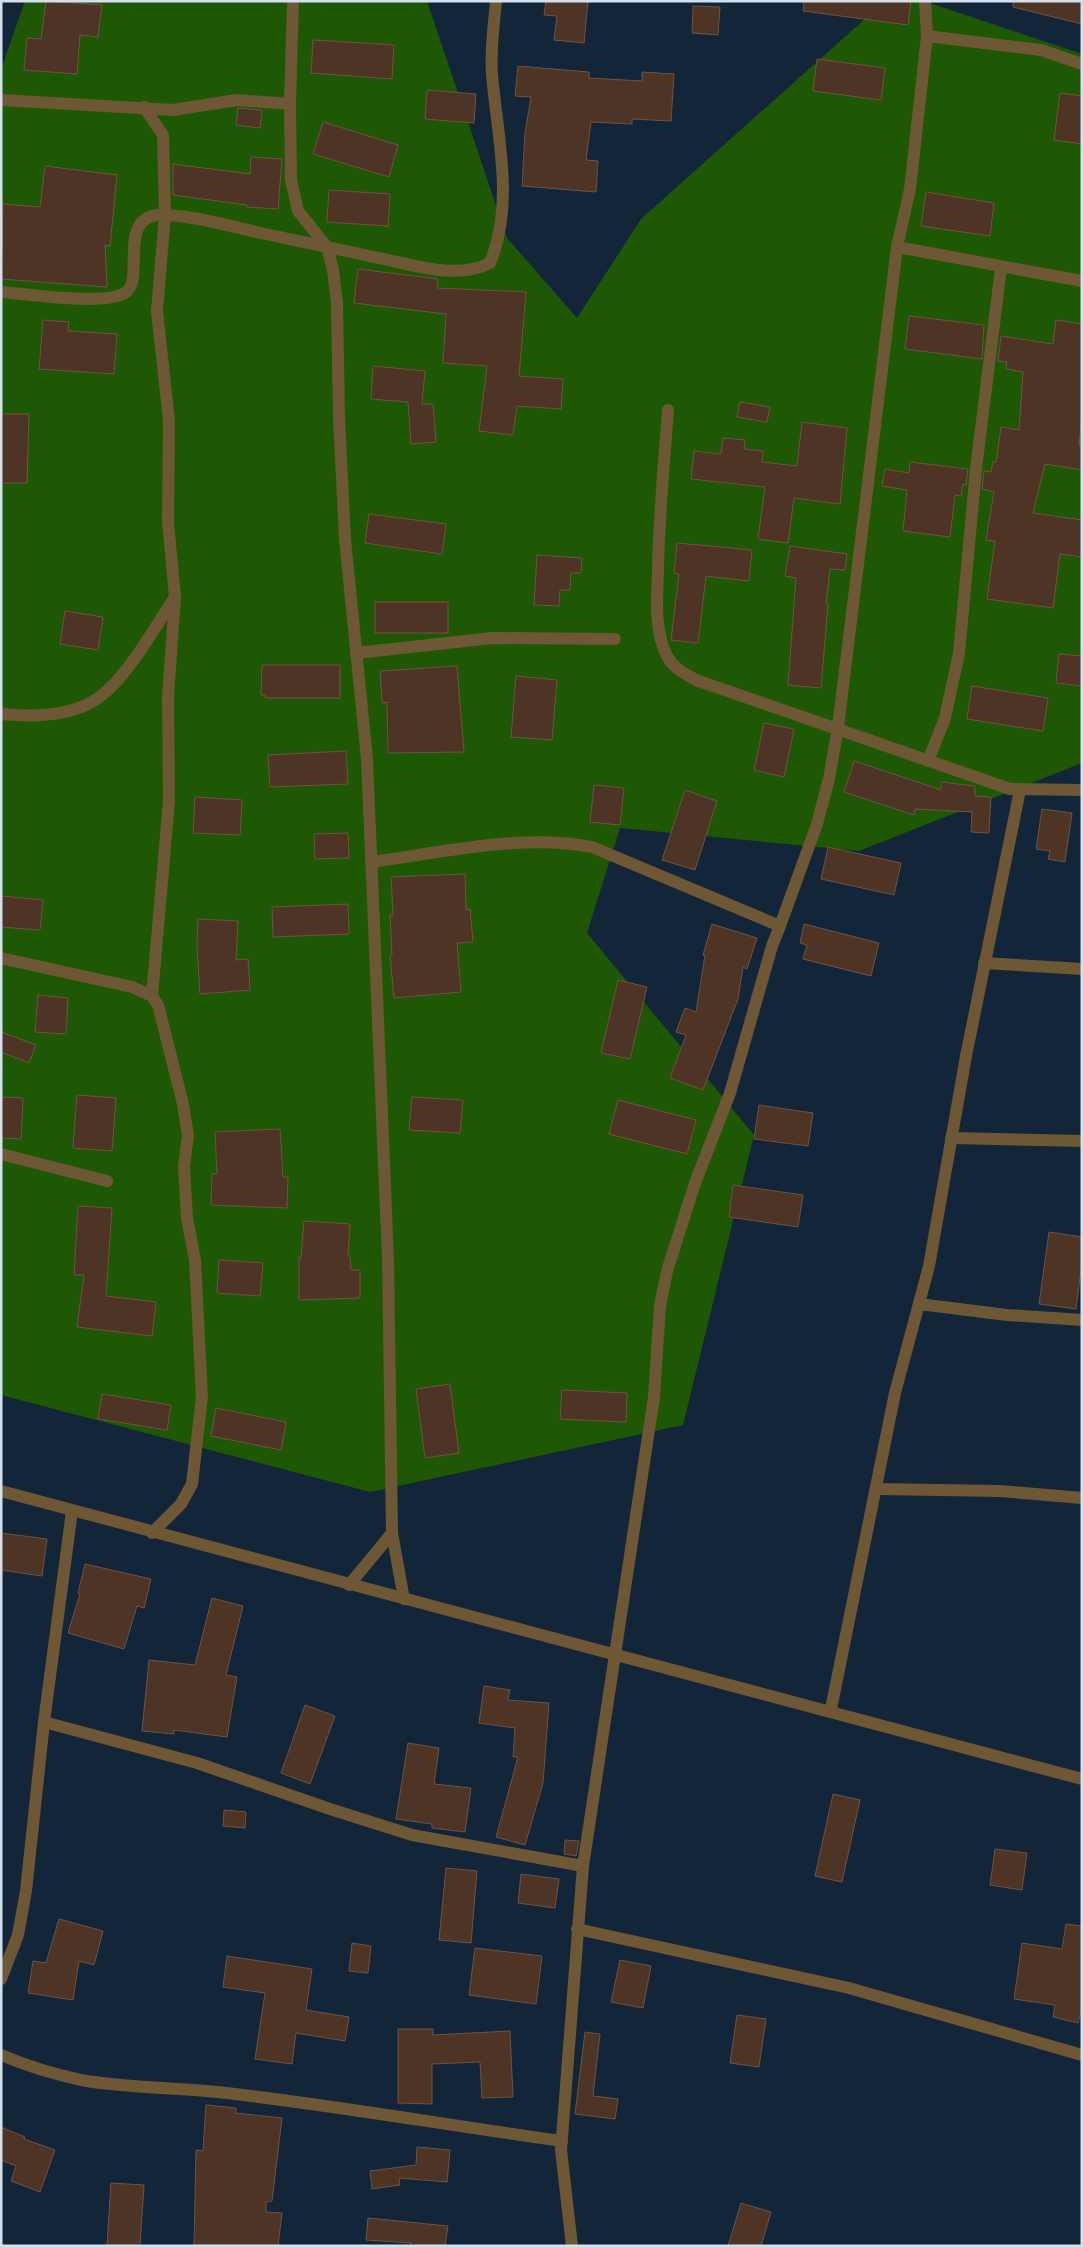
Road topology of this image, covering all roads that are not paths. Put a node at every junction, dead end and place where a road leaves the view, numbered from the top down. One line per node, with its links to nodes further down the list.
1 (293, 1): 7 (street)
2 (496, 1): 10 (street)
3 (925, 1): 4 (street)
4 (927, 36): 5 (street); 11 (street)
5 (1082, 64)
6 (1, 100): 8 (street)
7 (290, 104): 8 (street); 10 (street)
8 (144, 107): 9 (street)
9 (165, 214): 10 (street); 14 (street); 16 (street)
10 (327, 247): 18 (street)
11 (897, 248): 12 (street); 20 (street)
12 (1001, 268): 13 (street); 21 (street)
13 (1082, 281)
14 (1, 292)
15 (668, 410): 20 (street)
16 (175, 598): 19 (street); 29 (street)
17 (615, 639): 18 (street)
18 (356, 653): 24 (street)
19 (1, 714)
20 (838, 727): 21 (street); 25 (street)
21 (928, 761): 22 (street)
22 (1020, 790): 23 (street); 27 (street)
23 (1082, 790)
24 (371, 862): 25 (street); 41 (street)
25 (780, 926): 44 (street)
26 (1, 958): 29 (street)
27 (984, 963): 28 (street); 30 (street)
28 (1082, 969)
29 (152, 996): 40 (street)
30 (951, 1138): 31 (street); 34 (street)
31 (1082, 1141)
32 (1, 1154): 33 (street)
33 (107, 1181)
34 (919, 1304): 35 (street); 36 (street)
35 (1082, 1320)
36 (877, 1489): 38 (street); 45 (street)
37 (1, 1492): 39 (street)
38 (1082, 1498)
39 (72, 1511): 40 (street); 46 (street)
40 (152, 1533): 42 (street)
41 (392, 1533): 42 (street); 43 (street)
42 (349, 1585): 43 (street)
43 (404, 1599): 44 (street)
44 (613, 1653): 45 (street); 48 (street)
45 (831, 1709): 47 (street)
46 (44, 1722): 48 (street); 50 (street)
47 (1082, 1779)
48 (583, 1866): 49 (street)
49 (577, 1929): 52 (street); 53 (street)
50 (1, 1979)
51 (1, 2055): 53 (street)
52 (1082, 2055)
53 (562, 2141): 54 (street)
54 (572, 2246)

